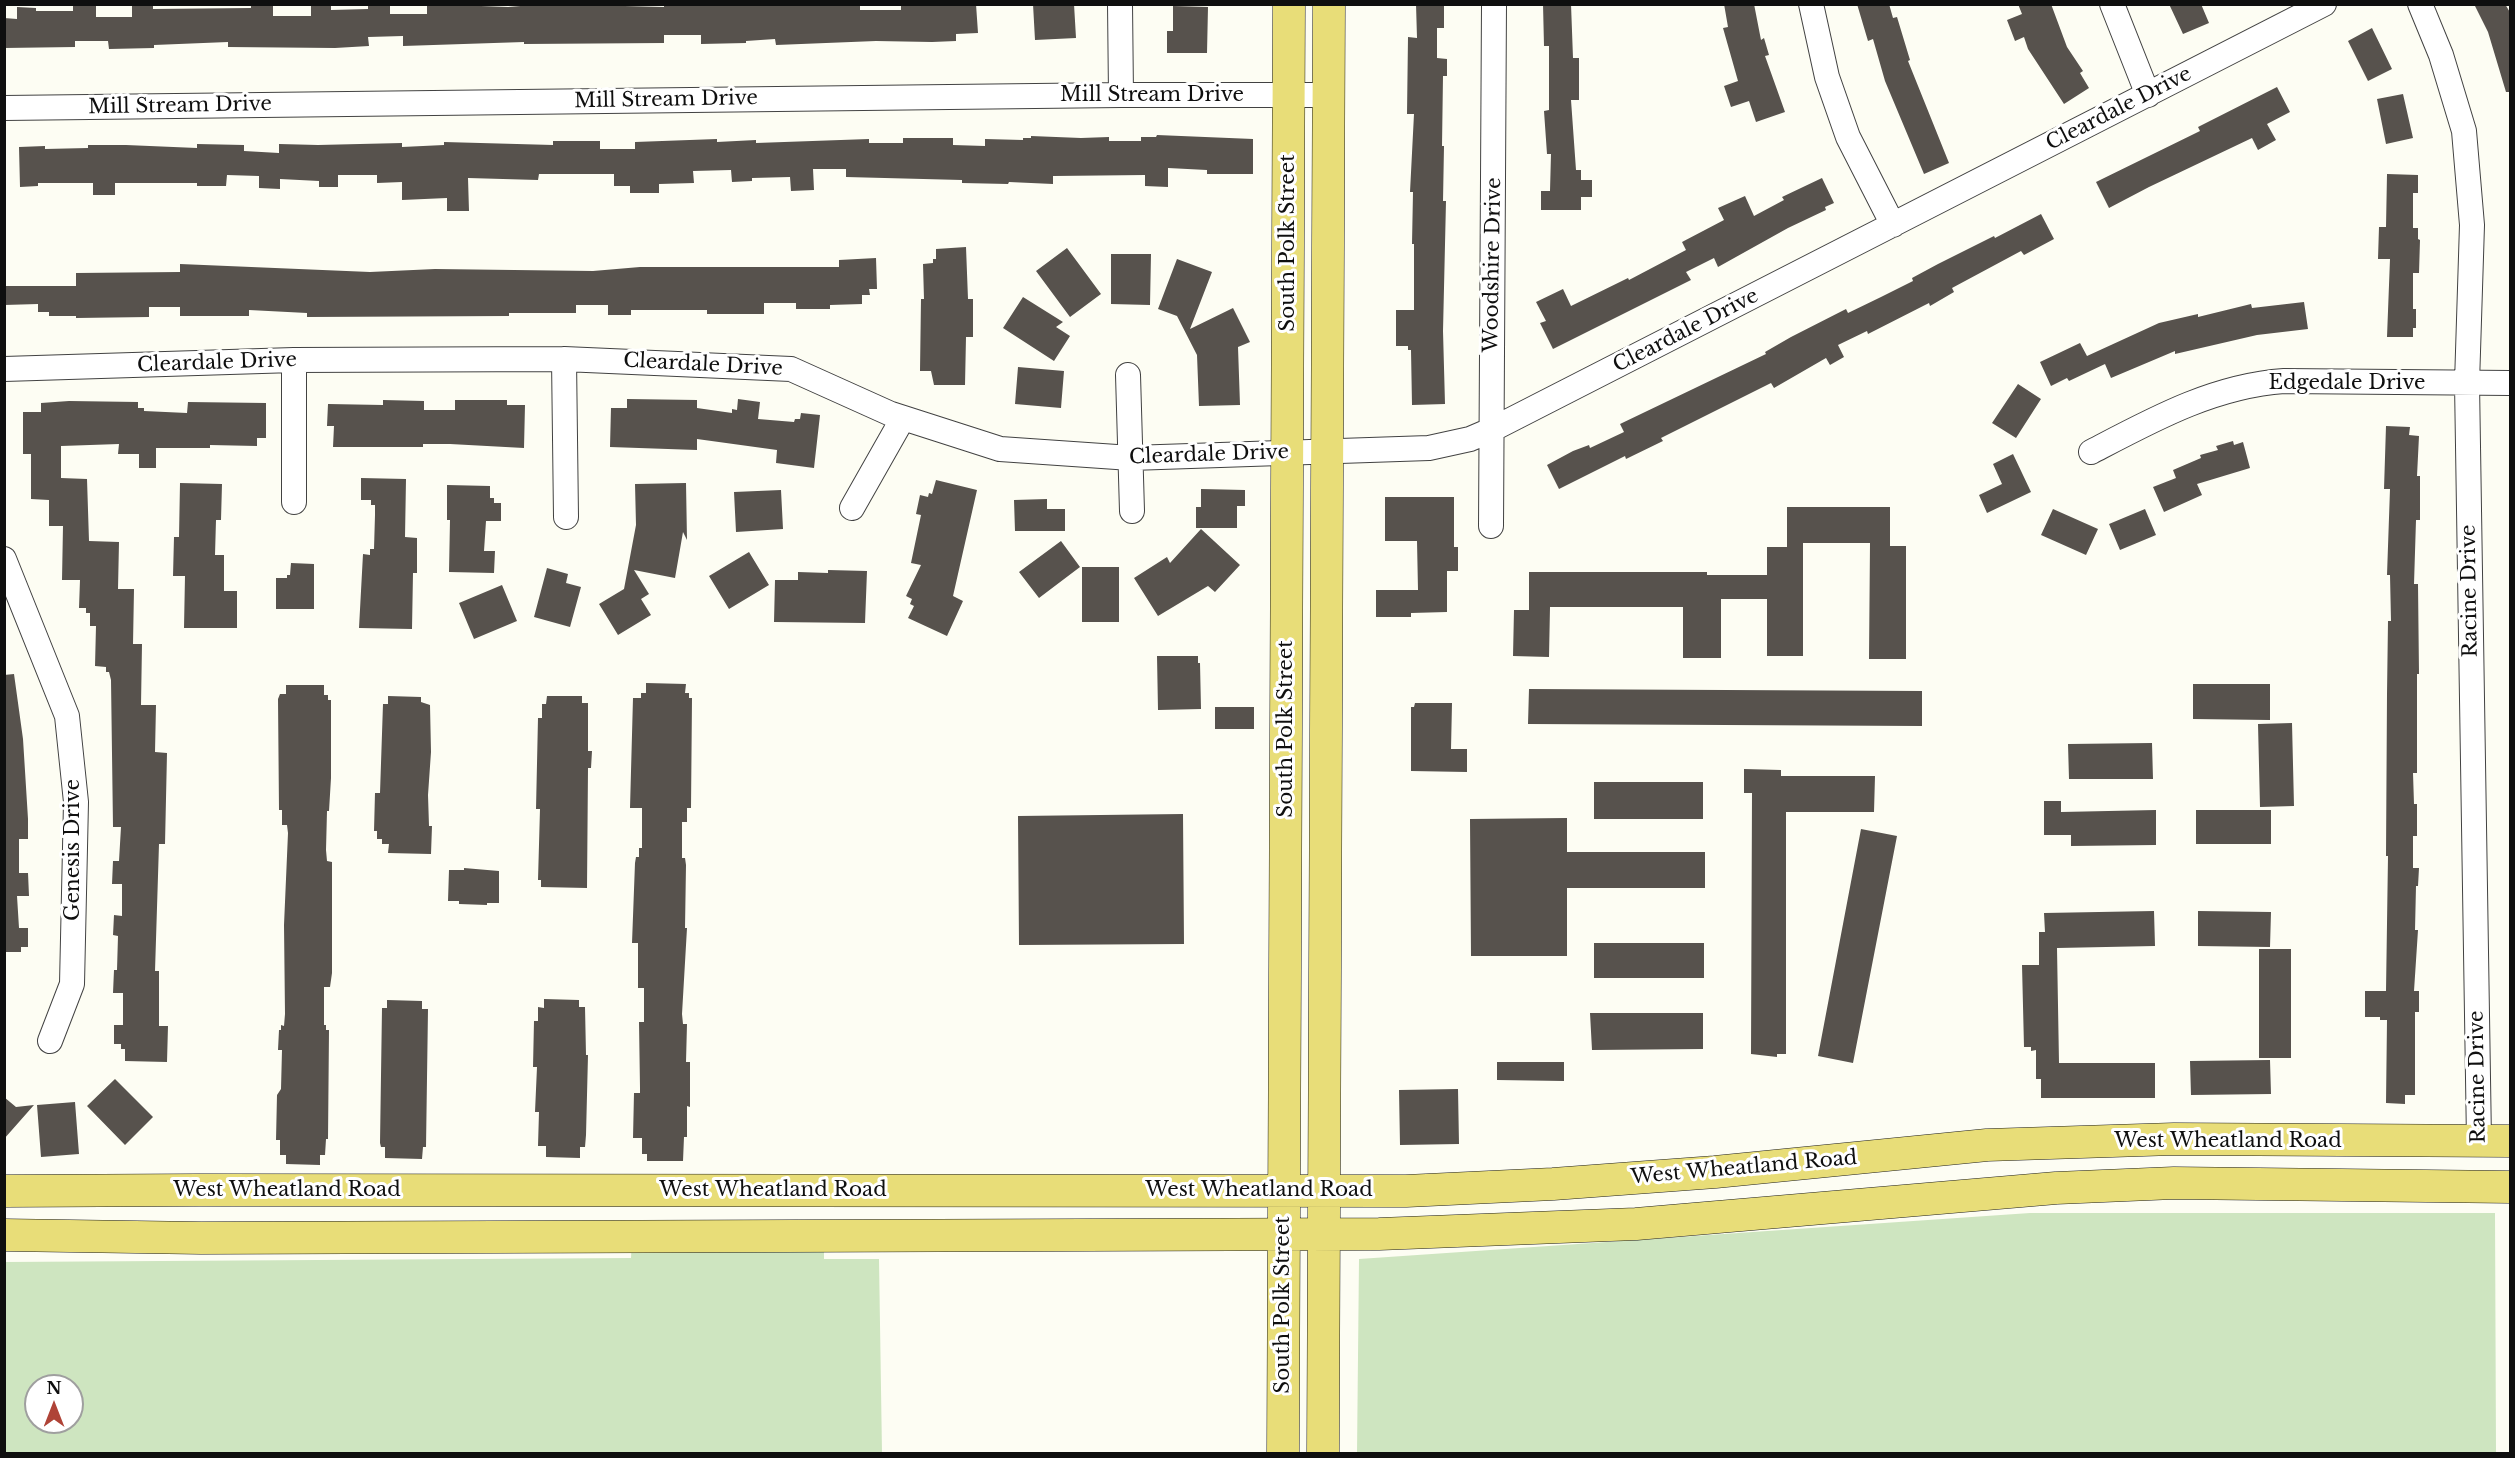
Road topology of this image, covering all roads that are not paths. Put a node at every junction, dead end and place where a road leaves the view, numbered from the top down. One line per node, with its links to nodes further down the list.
1 (1120, 4): 9 (street)
2 (1289, 4): 11 (main road, South Polk Street)
3 (1329, 4): 12 (main road, South Polk Street)
4 (1494, 4): 22 (street, Woodshire Drive)
5 (1811, 4): 14 (street)
6 (2112, 4): 10 (street)
7 (2324, 4): 10 (street, Cleardale Drive)
8 (2420, 4): 19 (street, Racine Drive)
9 (1121, 94): 11 (street, Mill Stream Drive); 13 (street, Mill Stream Drive)
10 (2148, 94): 14 (street, Cleardale Drive)
11 (1288, 95): 12 (street, Mill Stream Drive); 23 (main road, South Polk Street)
12 (1328, 95): 24 (main road, South Polk Street)
13 (4, 108)
14 (1893, 225): 22 (street, Cleardale Drive)
15 (564, 359): 16 (street, Cleardale Drive); 21 (street, Cleardale Drive); 30 (street)
16 (294, 360): 17 (street, Cleardale Drive); 27 (street)
17 (4, 369)
18 (1128, 375): 26 (street)
19 (2467, 383): 20 (street, Edgedale Drive); 25 (street, Edgedale Drive); 37 (street, Racine Drive)
20 (2511, 383)
21 (903, 418): 26 (street, Cleardale Drive); 28 (street)
22 (1491, 430): 24 (street, Cleardale Drive); 31 (street, Woodshire Drive)
23 (1287, 452): 24 (street, Cleardale Drive); 26 (street, Cleardale Drive); 34 (main road, South Polk Street)
24 (1327, 452): 33 (main road, South Polk Street)
25 (2091, 452)
26 (1131, 458): 29 (street)
27 (294, 502)
28 (852, 508)
29 (1132, 511)
30 (566, 517)
31 (1491, 526)
32 (4, 559): 35 (street, Genesis Drive)
33 (1325, 758): 34 (main road); 48 (main road, South Polk Street)
34 (1286, 759): 46 (main road, South Polk Street)
35 (50, 1041)
36 (2174, 1139): 37 (main road, West Wheatland Road); 39 (main road, West Wheatland Road); 40 (main road)
37 (2479, 1141): 38 (main road, West Wheatland Road); 41 (main road, Racine Drive)
38 (2511, 1141)
39 (1715, 1172): 48 (main road, West Wheatland Road); 49 (main road)
40 (2174, 1183): 41 (main road); 49 (main road)
41 (2480, 1186): 42 (main road)
42 (2511, 1186)
43 (199, 1190): 44 (main road, West Wheatland Road); 47 (main road, West Wheatland Road); 55 (main road)
44 (454, 1190): 45 (main road, West Wheatland Road); 54 (main road)
45 (743, 1190): 46 (main road, West Wheatland Road); 53 (main road)
46 (1284, 1190): 48 (main road, West Wheatland Road); 50 (main road, South Polk Street)
47 (4, 1191)
48 (1324, 1191): 51 (main road, South Polk Street)
49 (1716, 1217): 51 (main road)
50 (1283, 1234): 51 (main road); 53 (main road); 56 (main road, South Polk Street)
51 (1323, 1234): 57 (main road, South Polk Street)
52 (4, 1235): 55 (main road)
53 (742, 1236): 54 (main road)
54 (455, 1237): 55 (main road)
55 (201, 1238)
56 (1282, 1454)
57 (1323, 1454)

